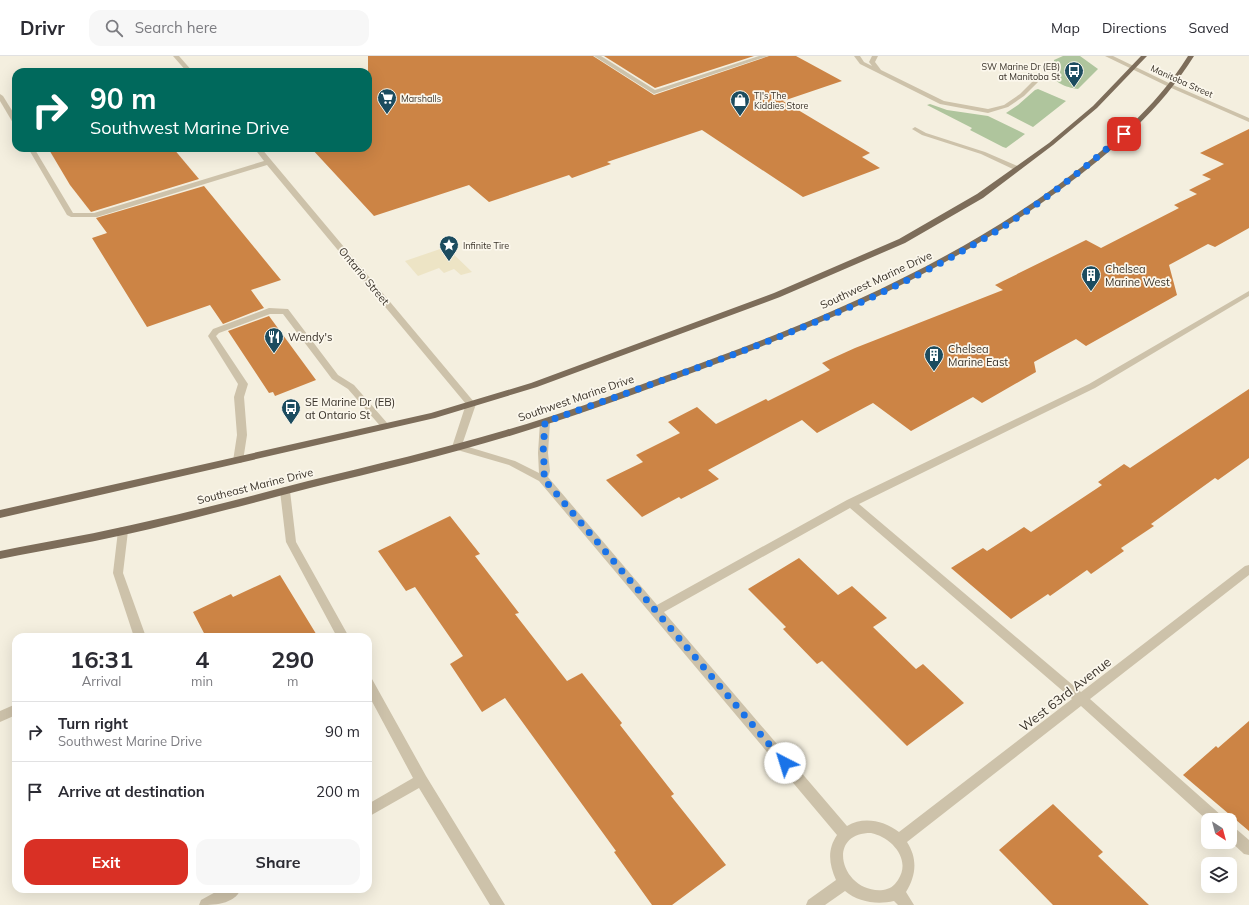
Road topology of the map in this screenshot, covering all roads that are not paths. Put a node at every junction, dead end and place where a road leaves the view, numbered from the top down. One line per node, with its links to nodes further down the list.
1 (176, 56): 9 (street)
2 (597, 56): 3 (street)
3 (765, 56)
4 (857, 56): 11 (street)
5 (875, 56): 11 (street)
6 (1108, 56): 10 (street, Manitoba Street)
7 (1144, 56): 10 (main road)
8 (1191, 56): 13 (main road, Southwest Marine Drive)
9 (186, 68)
10 (1133, 68): 13 (street, Manitoba Street); 21 (main road)
11 (879, 71): 12 (street)
12 (1035, 82)
13 (1170, 86): 16 (street, Manitoba Street); 24 (main road, Southwest Marine Drive)
14 (0, 96): 15 (street)
15 (12, 116)
16 (1249, 120)
17 (915, 128): 21 (street)
18 (33, 152): 20 (street)
19 (260, 152): 20 (street, Ontario Street)
20 (269, 162): 23 (street, Ontario Street)
21 (1018, 168): 23 (main road)
22 (1249, 293): 31 (street)
23 (472, 404): 25 (main road); 27 (street)
24 (545, 422): 26 (main road, Southwest Marine Drive); 29 (street)
25 (385, 426): 28 (main road); 28 (street)
26 (513, 432): 27 (main road, Southeast Marine Drive)
27 (457, 447): 29 (street); 30 (main road, Southeast Marine Drive)
28 (238, 461): 32 (main road)
29 (543, 478): 36 (street)
30 (285, 491): 33 (main road, Southeast Marine Drive); 38 (street)
31 (851, 503): 36 (street); 40 (street)
32 (0, 514)
33 (123, 532): 34 (main road, Southeast Marine Drive); 37 (street)
34 (0, 555)
35 (1249, 569): 40 (street, West 63rd Avenue)
36 (656, 611): 46 (street)
37 (139, 633)
38 (341, 633)
39 (372, 690): 43 (street)
40 (1081, 699): 45 (street); 48 (street, West 63rd Avenue)
41 (12, 711): 42 (street)
42 (0, 716)
43 (421, 780): 44 (street); 54 (street)
44 (372, 809)
45 (1209, 813)
46 (845, 834): 48 (street); 50 (street)
47 (1237, 838): 49 (street)
48 (898, 841): 52 (street)
49 (1249, 849)
50 (845, 882): 52 (street); 55 (street)
51 (227, 893): 53 (street)
52 (897, 893): 56 (street)
53 (206, 905)
54 (498, 905)
55 (813, 905)
56 (907, 905)

